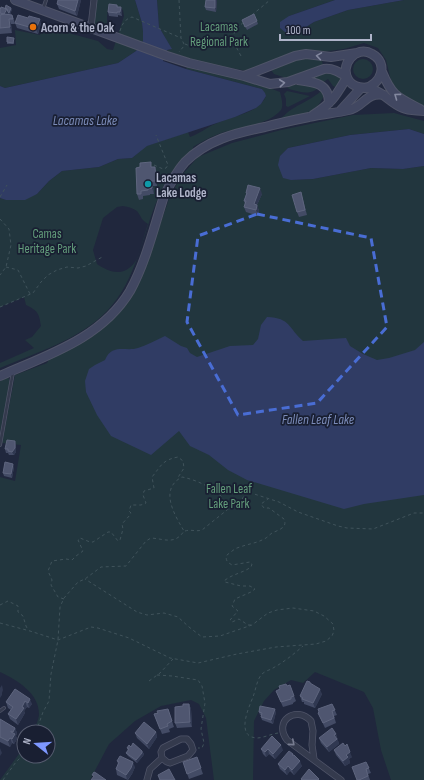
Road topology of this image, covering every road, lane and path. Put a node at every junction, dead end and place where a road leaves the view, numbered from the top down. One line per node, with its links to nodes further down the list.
1 (46, 0): 6 (lane)
2 (94, 0): 7 (street)
3 (179, 0): 9 (path)
4 (270, 0): 14 (path)
5 (21, 1): 6 (main road)
6 (43, 10): 7 (main road)
7 (91, 28): 8 (main road)
8 (118, 37): 9 (path); 16 (main road)
9 (181, 38): 10 (path)
10 (184, 44): 11 (path); 12 (path)
11 (195, 48)
12 (177, 52)
13 (357, 53): 15 (main road); 16 (main road, one-way to 16); 17 (main road)
14 (241, 56)
15 (382, 72): 19 (main road); 23 (main road, one-way to 15)
16 (244, 76): 18 (main road, one-way to 18)
17 (347, 76): 18 (main road); 19 (main road); 21 (main road)
18 (297, 80): 21 (main road)
19 (363, 88): 20 (main road); 22 (main road)
20 (384, 95): 22 (main road); 23 (main road)
21 (329, 103): 24 (main road)
22 (340, 111): 24 (main road)
23 (423, 111)
24 (311, 116): 35 (main road)
25 (156, 135): 26 (path)
26 (154, 165)
27 (7, 185): 28 (path)
28 (0, 197)
29 (0, 219): 31 (path)
30 (104, 256): 33 (path)
31 (6, 267): 32 (path); 33 (path)
32 (0, 275)
33 (30, 294): 34 (path)
34 (0, 307)
35 (14, 370): 36 (main road); 37 (lane)
36 (0, 376)
37 (0, 445)
38 (176, 480): 40 (path); 42 (path); 44 (path)
39 (269, 498): 40 (path); 41 (path); 47 (path)
40 (234, 506): 42 (path)
41 (424, 512)
42 (184, 531): 43 (path)
43 (85, 579): 44 (path); 47 (path)
44 (64, 599): 49 (path)
45 (0, 605): 48 (path)
46 (0, 623): 48 (path)
47 (252, 625): 50 (path)
48 (28, 630): 49 (path)
49 (58, 640): 51 (path); 56 (path)
50 (304, 645): 51 (path); 57 (path)
51 (173, 659): 52 (path)
52 (157, 675): 53 (path); 58 (path)
53 (149, 680)
54 (4, 708): 55 (lane)
55 (0, 712)
56 (39, 724)
57 (282, 731): 60 (street, one-way to 60); 60 (street)
58 (193, 746): 59 (street); 59 (street)
59 (162, 758): 63 (street)
60 (314, 759): 64 (street)
61 (16, 762): 62 (path)
62 (3, 780)
63 (148, 780)
64 (341, 780)

